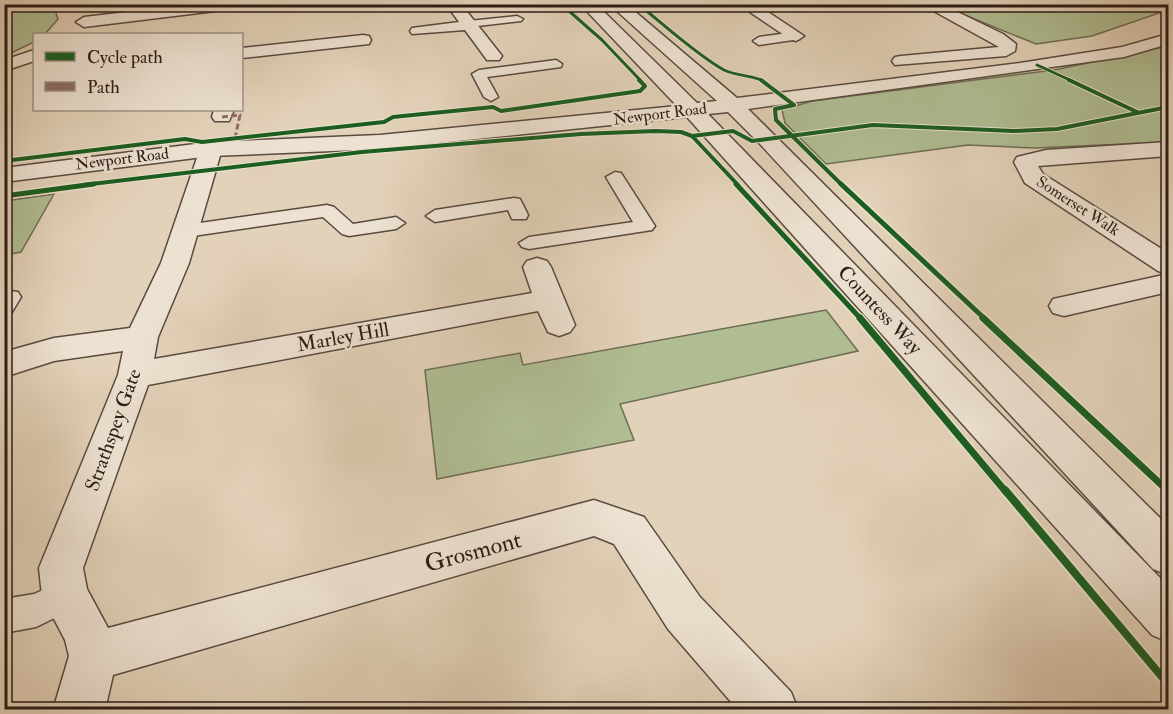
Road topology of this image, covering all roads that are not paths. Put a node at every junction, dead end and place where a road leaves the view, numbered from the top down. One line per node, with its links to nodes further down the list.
1 (82, 4): 9 (street)
2 (240, 4): 9 (street)
3 (453, 4): 10 (street)
4 (587, 4): 25 (street, Countess Way)
5 (616, 4): 25 (street)
6 (745, 4): 13 (street)
7 (928, 4): 20 (street)
8 (517, 19): 10 (lane)
9 (84, 22): 12 (street)
10 (470, 25): 11 (street); 19 (street)
11 (418, 31)
12 (72, 33)
13 (796, 36): 16 (lane)
14 (1168, 39): 25 (street, Newport Road)
15 (363, 40): 17 (street)
16 (759, 41)
17 (243, 44)
18 (33, 55): 22 (street)
19 (493, 56): 23 (lane)
20 (901, 61)
21 (556, 64): 23 (lane)
22 (4, 66)
23 (503, 71): 24 (lane)
24 (491, 97)
25 (705, 100): 26 (street, Newport Road); 42 (street, Countess Way); 45 (street, Countess Way)
26 (219, 125): 28 (street, Newport Road); 32 (street, Strathspey Gate)
27 (1168, 149): 34 (street, Somerset Walk)
28 (4, 175)
29 (615, 177): 33 (lane)
30 (435, 216): 33 (lane)
31 (396, 223): 32 (lane)
32 (186, 231): 39 (street, Strathspey Gate)
33 (527, 239): 41 (street, Marley Hill)
34 (1168, 265)
35 (1168, 283): 37 (street)
36 (4, 297): 38 (lane)
37 (1064, 306)
38 (4, 307)
39 (142, 337): 40 (street); 41 (street, Strathspey Gate)
40 (4, 365)
41 (135, 375): 43 (street, Strathspey Gate)
42 (1168, 555)
43 (66, 596): 44 (lane); 46 (street, Strathspey Gate)
44 (4, 616)
45 (1168, 619)
46 (93, 656): 47 (street); 48 (street, Grosmont)
47 (79, 710)
48 (773, 710)

